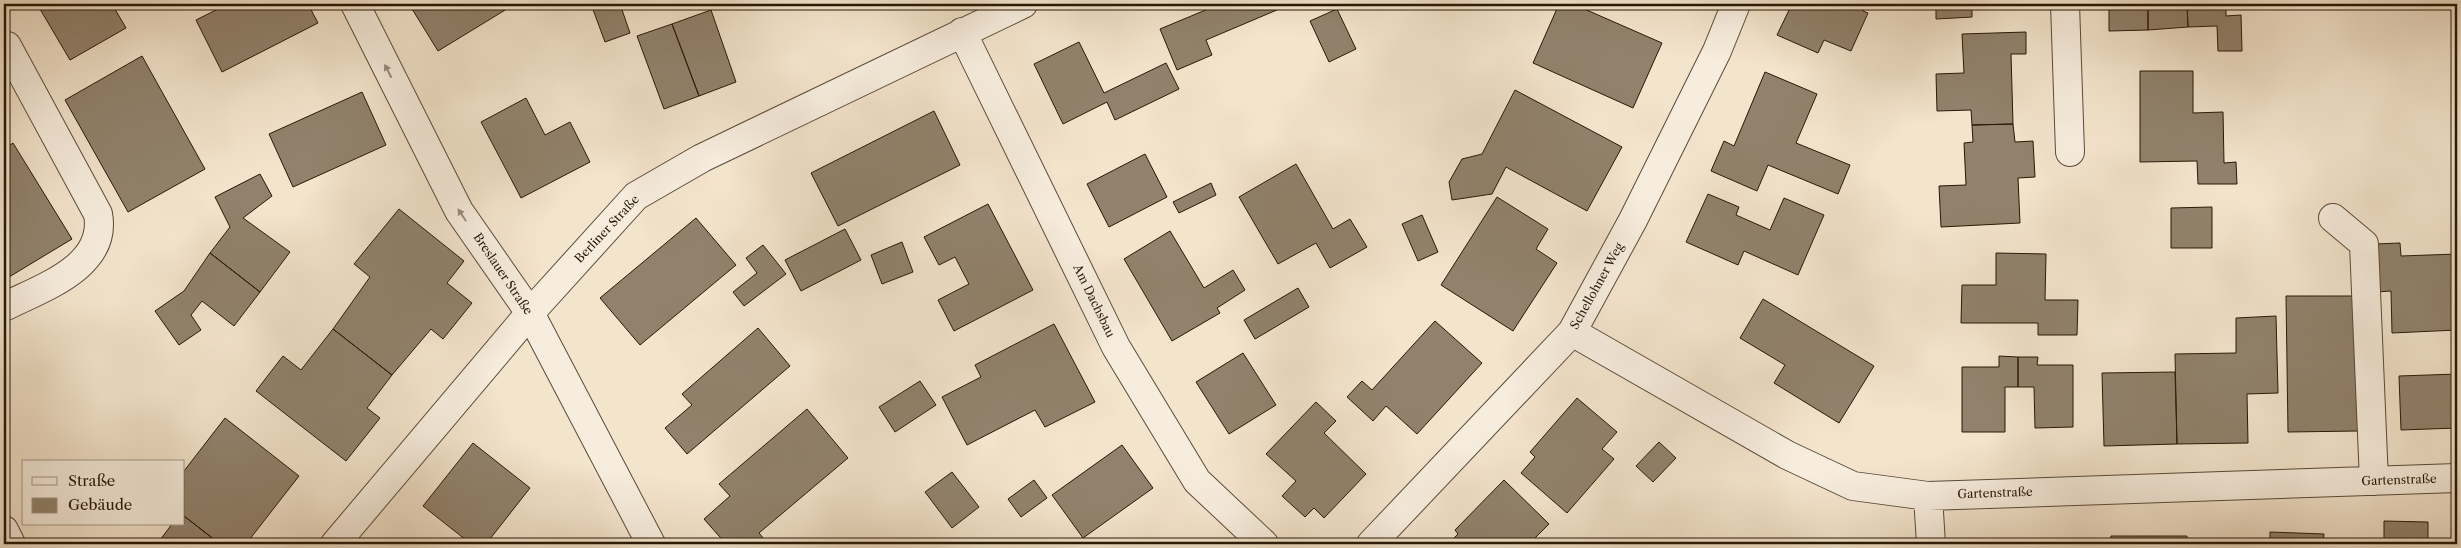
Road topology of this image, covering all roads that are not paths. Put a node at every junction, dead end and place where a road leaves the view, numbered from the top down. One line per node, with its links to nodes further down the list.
1 (355, 4): 10 (street, Breslauer Straße, one-way to 1)
2 (1024, 4): 5 (street, Berliner Straße)
3 (1736, 4): 11 (street, Schellohner Weg)
4 (2065, 4): 7 (street)
5 (962, 32): 10 (street, Berliner Straße); 19 (street, Am Dachsbau)
6 (7, 46): 9 (street)
7 (2070, 152)
8 (2333, 218): 13 (street)
9 (4, 307)
10 (530, 313): 17 (street, Berliner Straße); 18 (street, Breslauer Straße)
11 (1572, 332): 14 (street, Gartenstraße); 20 (street, Schellohner Weg)
12 (2457, 478): 13 (street, Gartenstraße)
13 (2374, 481): 14 (street, Gartenstraße)
14 (1928, 496): 21 (street)
15 (4, 530): 16 (street)
16 (11, 544)
17 (335, 544)
18 (651, 544)
19 (1264, 544)
20 (1371, 544)
21 (1931, 544)

